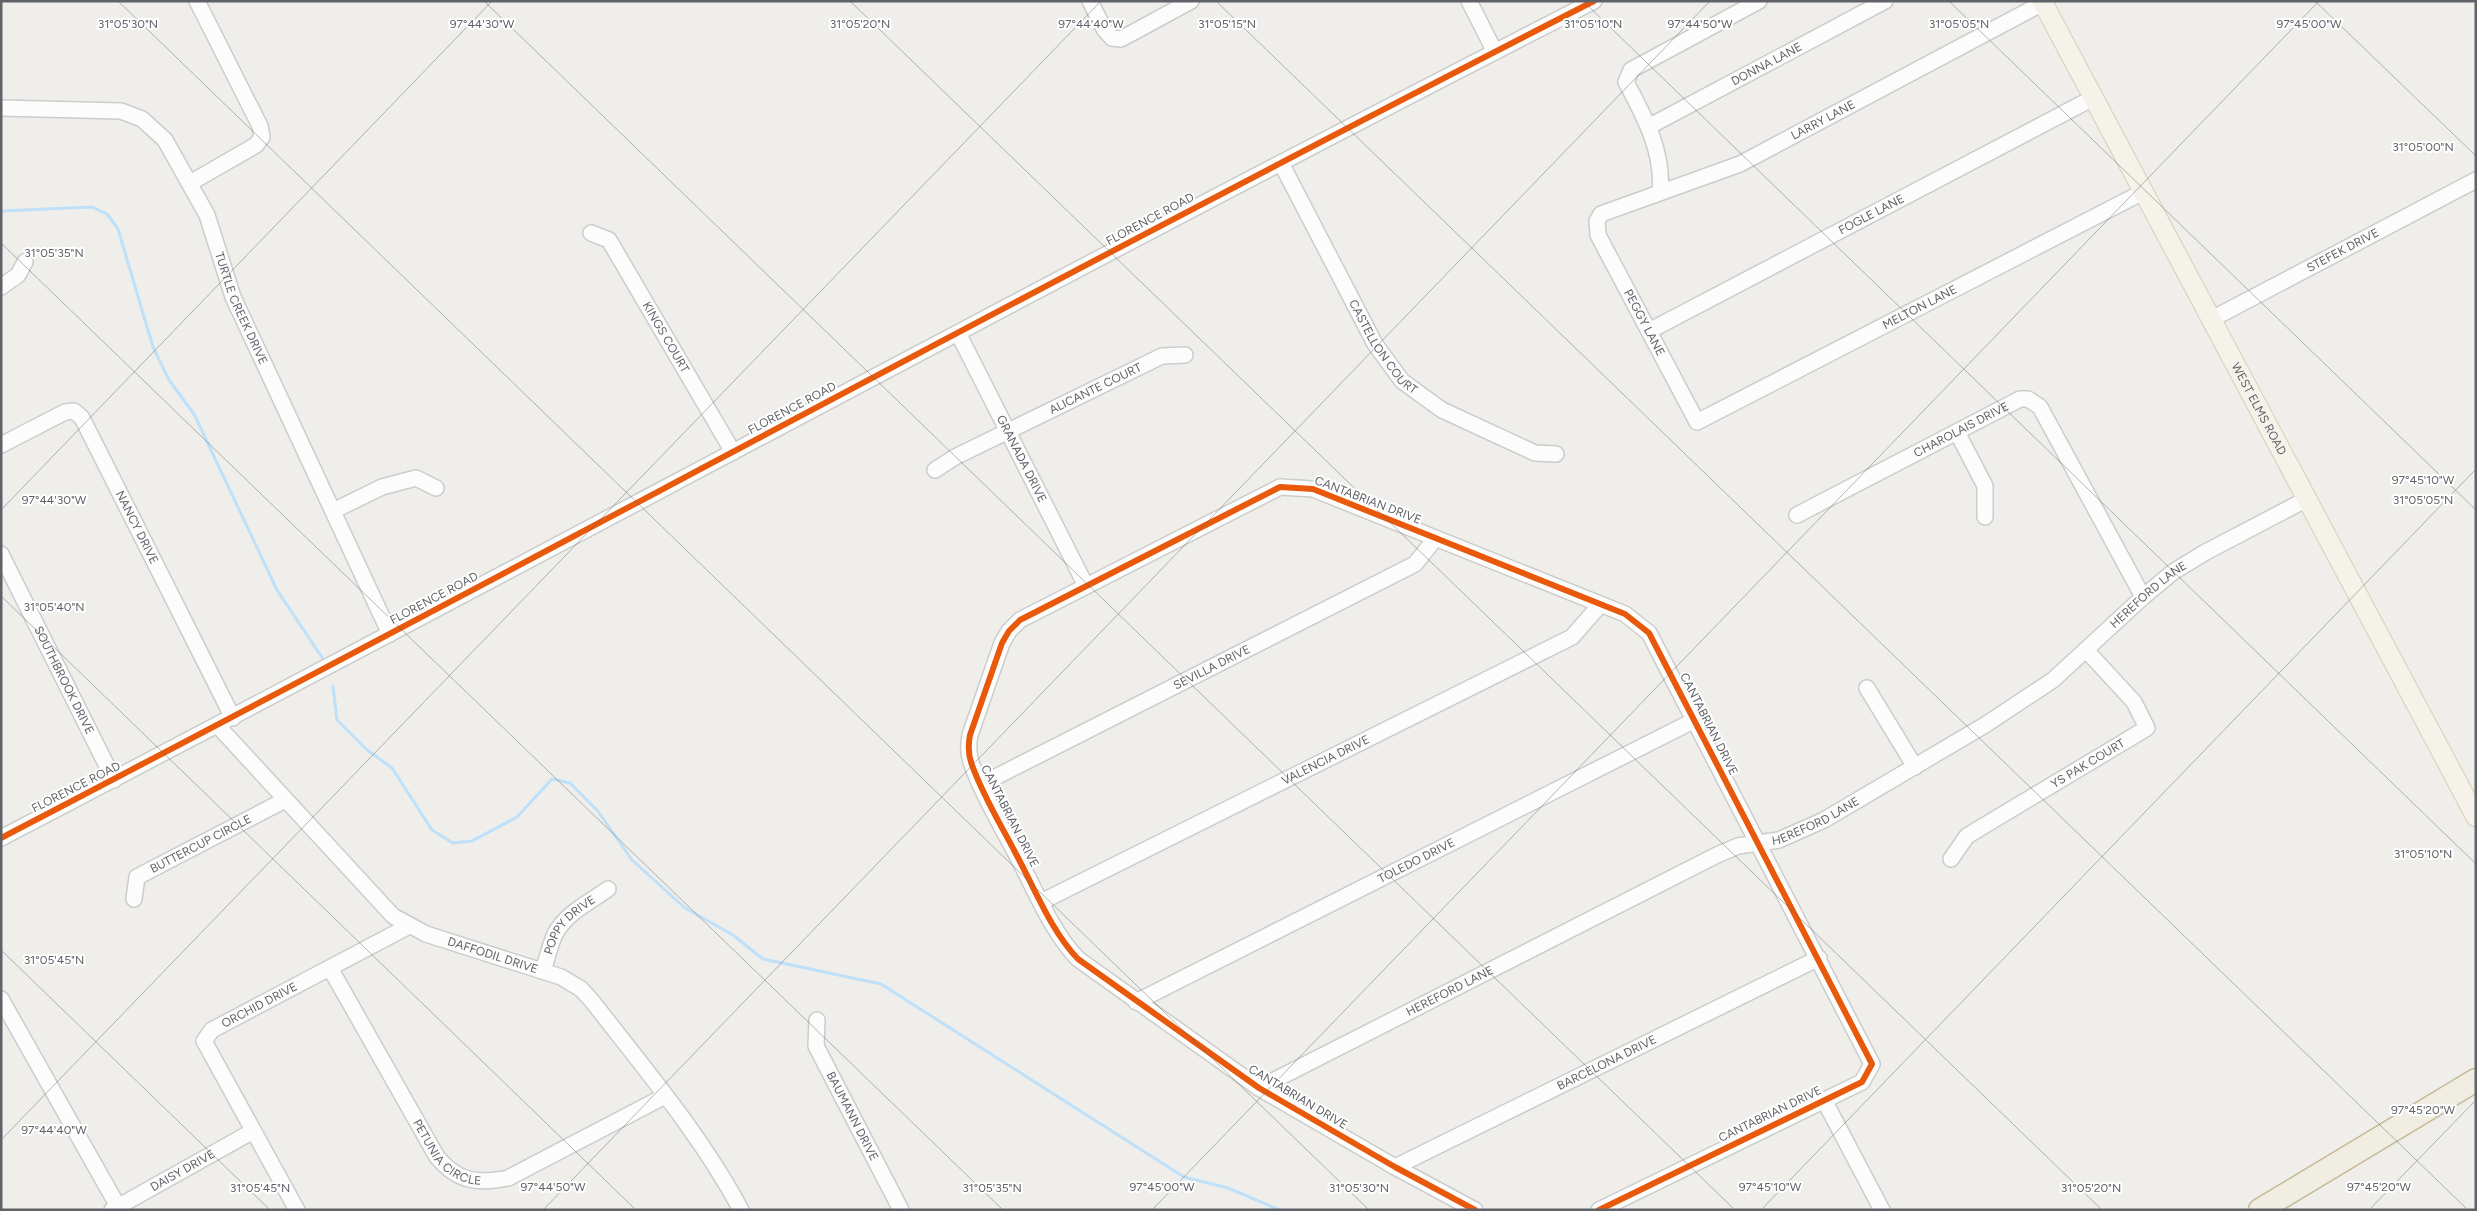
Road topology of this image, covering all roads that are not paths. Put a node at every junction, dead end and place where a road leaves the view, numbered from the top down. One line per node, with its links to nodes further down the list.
1 (197, 1): 15 (street)
2 (1090, 1): 3 (street)
3 (1190, 1)
4 (1469, 1): 9 (street)
5 (1594, 1): 9 (street, FLORENCE ROAD)
6 (1759, 1): 12 (street)
7 (1885, 1): 12 (street, DONNA LANE)
8 (2042, 2): 10 (main road, WEST ELMS ROAD); 16 (street, LARRY LANE)
9 (1495, 52): 13 (street, FLORENCE ROAD)
10 (2093, 98): 17 (main road, WEST ELMS ROAD); 23 (street, FOGLE LANE)
11 (1, 108): 15 (street, TURTLE CREEK DRIVE)
12 (1650, 126): 16 (street)
13 (1281, 163): 24 (street, FLORENCE ROAD); 31 (street, CASTELLON COURT)
14 (2476, 180): 22 (street, STEFEK DRIVE)
15 (190, 183): 35 (street, TURTLE CREEK DRIVE)
16 (1660, 192): 18 (street, LARRY LANE)
17 (2143, 192): 22 (main road, WEST ELMS ROAD); 26 (street, MELTON LANE)
18 (1597, 222): 23 (street, PEGGY LANE)
19 (591, 233): 30 (street, KINGS COURT)
20 (25, 262): 21 (street)
21 (1, 286)
22 (2210, 320): 34 (main road, WEST ELMS ROAD)
23 (1649, 331): 26 (street, PEGGY LANE)
24 (958, 333): 27 (street, GRANADA DRIVE); 30 (street, FLORENCE ROAD)
25 (1185, 355): 27 (street, ALICANTE COURT)
26 (1697, 422)
27 (1009, 432): 32 (street, ALICANTE COURT); 40 (street, GRANADA DRIVE)
28 (1957, 432): 36 (street, CHAROLAIS DRIVE); 37 (street); 41 (street, CHAROLAIS DRIVE)
29 (1, 445): 46 (street, NANCY DRIVE)
30 (733, 452): 43 (street, FLORENCE ROAD)
31 (1556, 454)
32 (936, 470)
33 (436, 488): 35 (street)
34 (2305, 500): 41 (street, HEREFORD LANE); 53 (main road, WEST ELMS ROAD)
35 (333, 512): 43 (street, TURTLE CREEK DRIVE)
36 (1797, 515)
37 (1986, 517)
38 (1435, 539): 40 (street, CANTABRIAN DRIVE); 42 (street, CANTABRIAN DRIVE); 51 (street, SEVILLA DRIVE)
39 (1, 554): 50 (street, SOUTHBROOK DRIVE)
40 (1086, 586): 51 (street, CANTABRIAN DRIVE)
41 (2143, 597): 44 (street, HEREFORD LANE)
42 (1600, 605): 47 (street, CANTABRIAN DRIVE); 59 (street, VALENCIA DRIVE)
43 (390, 634): 46 (street, FLORENCE ROAD)
44 (2086, 650): 49 (street, HEREFORD LANE); 56 (street, YS PAK COURT)
45 (1867, 688): 49 (street)
46 (233, 718): 48 (street, FLORENCE ROAD)
47 (1695, 720): 55 (street, CANTABRIAN DRIVE); 65 (street, TOLEDO DRIVE)
48 (218, 726): 50 (street, FLORENCE ROAD); 52 (street, DAFFODIL DRIVE)
49 (1915, 767): 55 (street, HEREFORD LANE)
50 (114, 780): 54 (street, FLORENCE ROAD)
51 (980, 785): 59 (street, CANTABRIAN DRIVE)
52 (285, 800): 58 (street, BUTTERCUP CIRCLE); 60 (street, DAFFODIL DRIVE)
53 (2476, 816)
54 (1, 838)
55 (1758, 842): 61 (street, CANTABRIAN DRIVE); 68 (street, HEREFORD LANE)
56 (1951, 859)
57 (608, 889): 63 (street, POPPY DRIVE)
58 (134, 899)
59 (1041, 902): 65 (street, CANTABRIAN DRIVE)
60 (408, 926): 62 (street, ORCHID DRIVE); 63 (street, DAFFODIL DRIVE)
61 (1819, 958): 70 (street, CANTABRIAN DRIVE); 72 (street, BARCELONA DRIVE)
62 (330, 968): 69 (street, PETUNIA CIRCLE); 71 (street, ORCHID DRIVE)
63 (543, 971): 69 (street, DAFFODIL DRIVE)
64 (1, 999): 73 (street)
65 (1136, 1002): 68 (street, CANTABRIAN DRIVE)
66 (817, 1020): 76 (street, BAUMANN DRIVE)
67 (2476, 1080): 80 (highway)
68 (1259, 1088): 72 (street, CANTABRIAN DRIVE)
69 (665, 1096): 75 (street, DAFFODIL DRIVE)
70 (1824, 1100): 78 (street, CANTABRIAN DRIVE); 79 (street)
71 (253, 1131): 73 (street, DAISY DRIVE); 74 (street, ORCHID DRIVE)
72 (1395, 1167): 77 (street, CANTABRIAN DRIVE)
73 (117, 1209)
74 (297, 1210)
75 (740, 1210)
76 (901, 1210)
77 (1475, 1210)
78 (1599, 1210)
79 (1882, 1210)
80 (2260, 1210)

